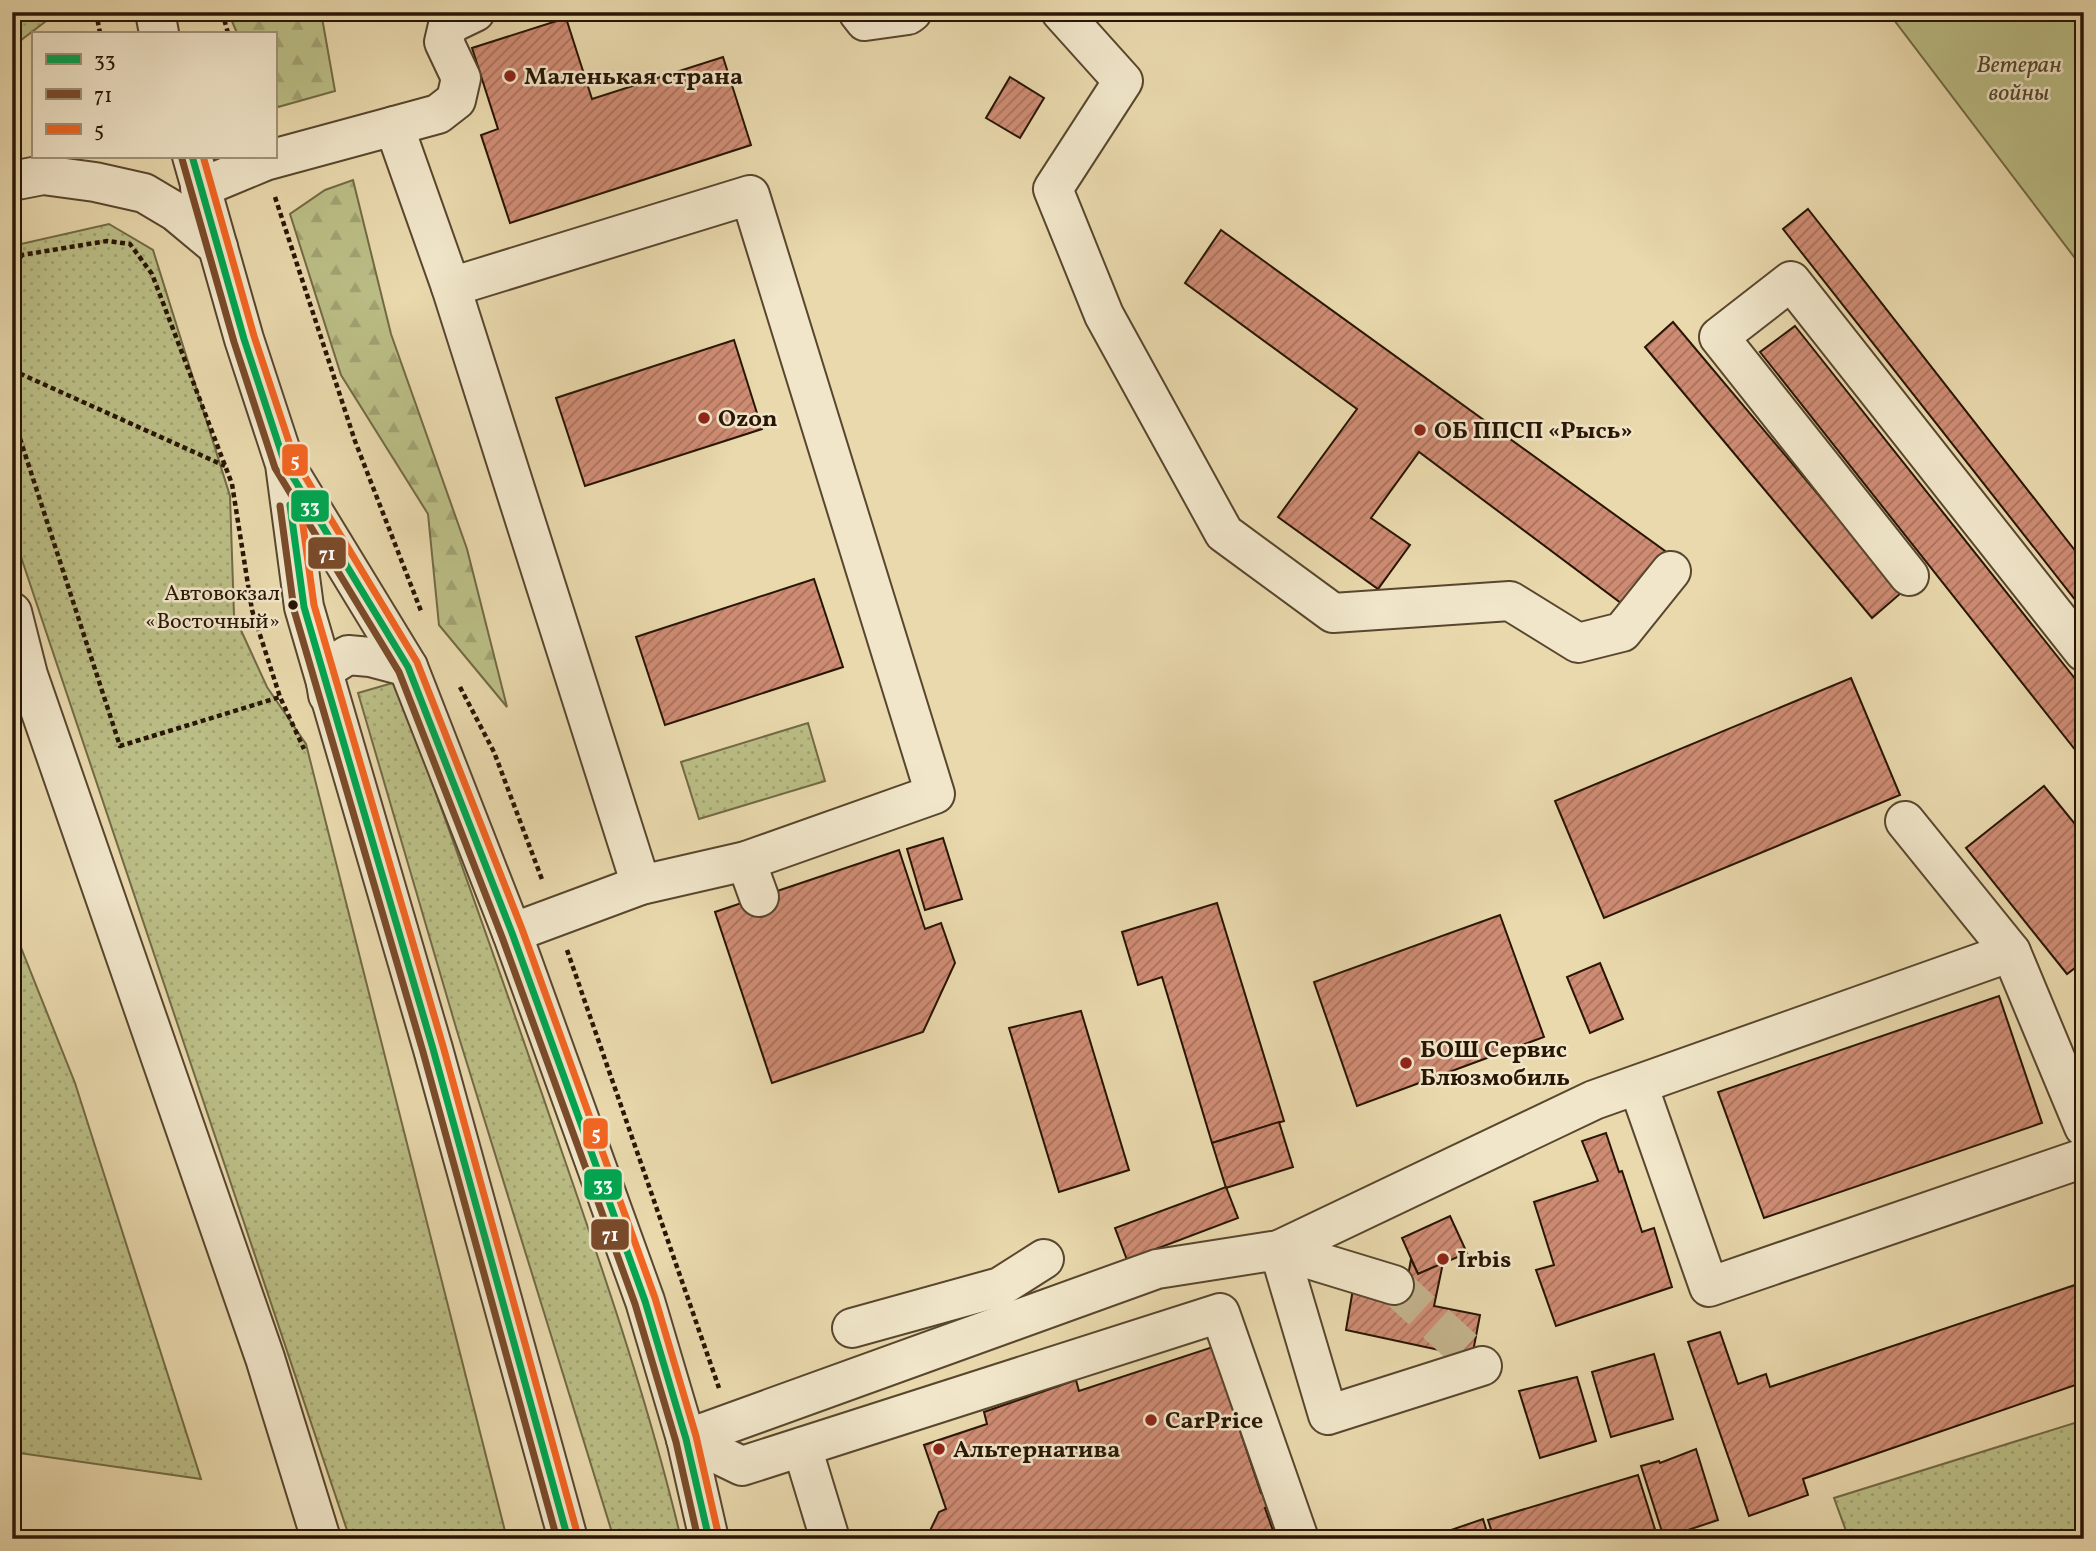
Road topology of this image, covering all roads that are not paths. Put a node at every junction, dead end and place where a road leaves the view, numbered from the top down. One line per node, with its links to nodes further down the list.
1 (155, 12): 6 (street)
2 (475, 12): 7 (street)
3 (858, 12): 4 (street)
4 (912, 12)
5 (1061, 12): 13 (street)
6 (159, 32)
7 (394, 126): 9 (street); 11 (street)
8 (43, 171): 10 (street)
9 (196, 172): 10 (street)
10 (218, 247): 12 (street)
11 (450, 286): 21 (street); 22 (street)
12 (285, 464): 17 (street); 19 (street)
13 (1671, 571)
14 (1909, 576): 16 (street)
15 (12, 612): 18 (street)
16 (2084, 652)
17 (408, 667): 19 (street); 24 (street)
18 (20, 677): 37 (street)
19 (329, 697): 38 (street)
20 (1905, 821): 25 (street)
21 (746, 861): 22 (street); 23 (street)
22 (641, 885): 24 (street)
23 (759, 897)
24 (512, 933): 35 (street)
25 (2011, 952): 26 (street); 27 (street)
26 (1638, 1085): 28 (street); 29 (street)
27 (2084, 1127)
28 (2084, 1158)
29 (1279, 1250): 31 (street); 32 (street); 34 (street)
30 (1044, 1259): 32 (street)
31 (1394, 1285)
32 (1006, 1304): 33 (street); 35 (street)
33 (852, 1328)
34 (1482, 1366)
35 (686, 1439): 36 (street); 39 (street)
36 (802, 1447): 40 (street); 41 (street)
37 (321, 1539)
38 (568, 1539)
39 (709, 1539)
40 (830, 1539)
41 (1299, 1539)

